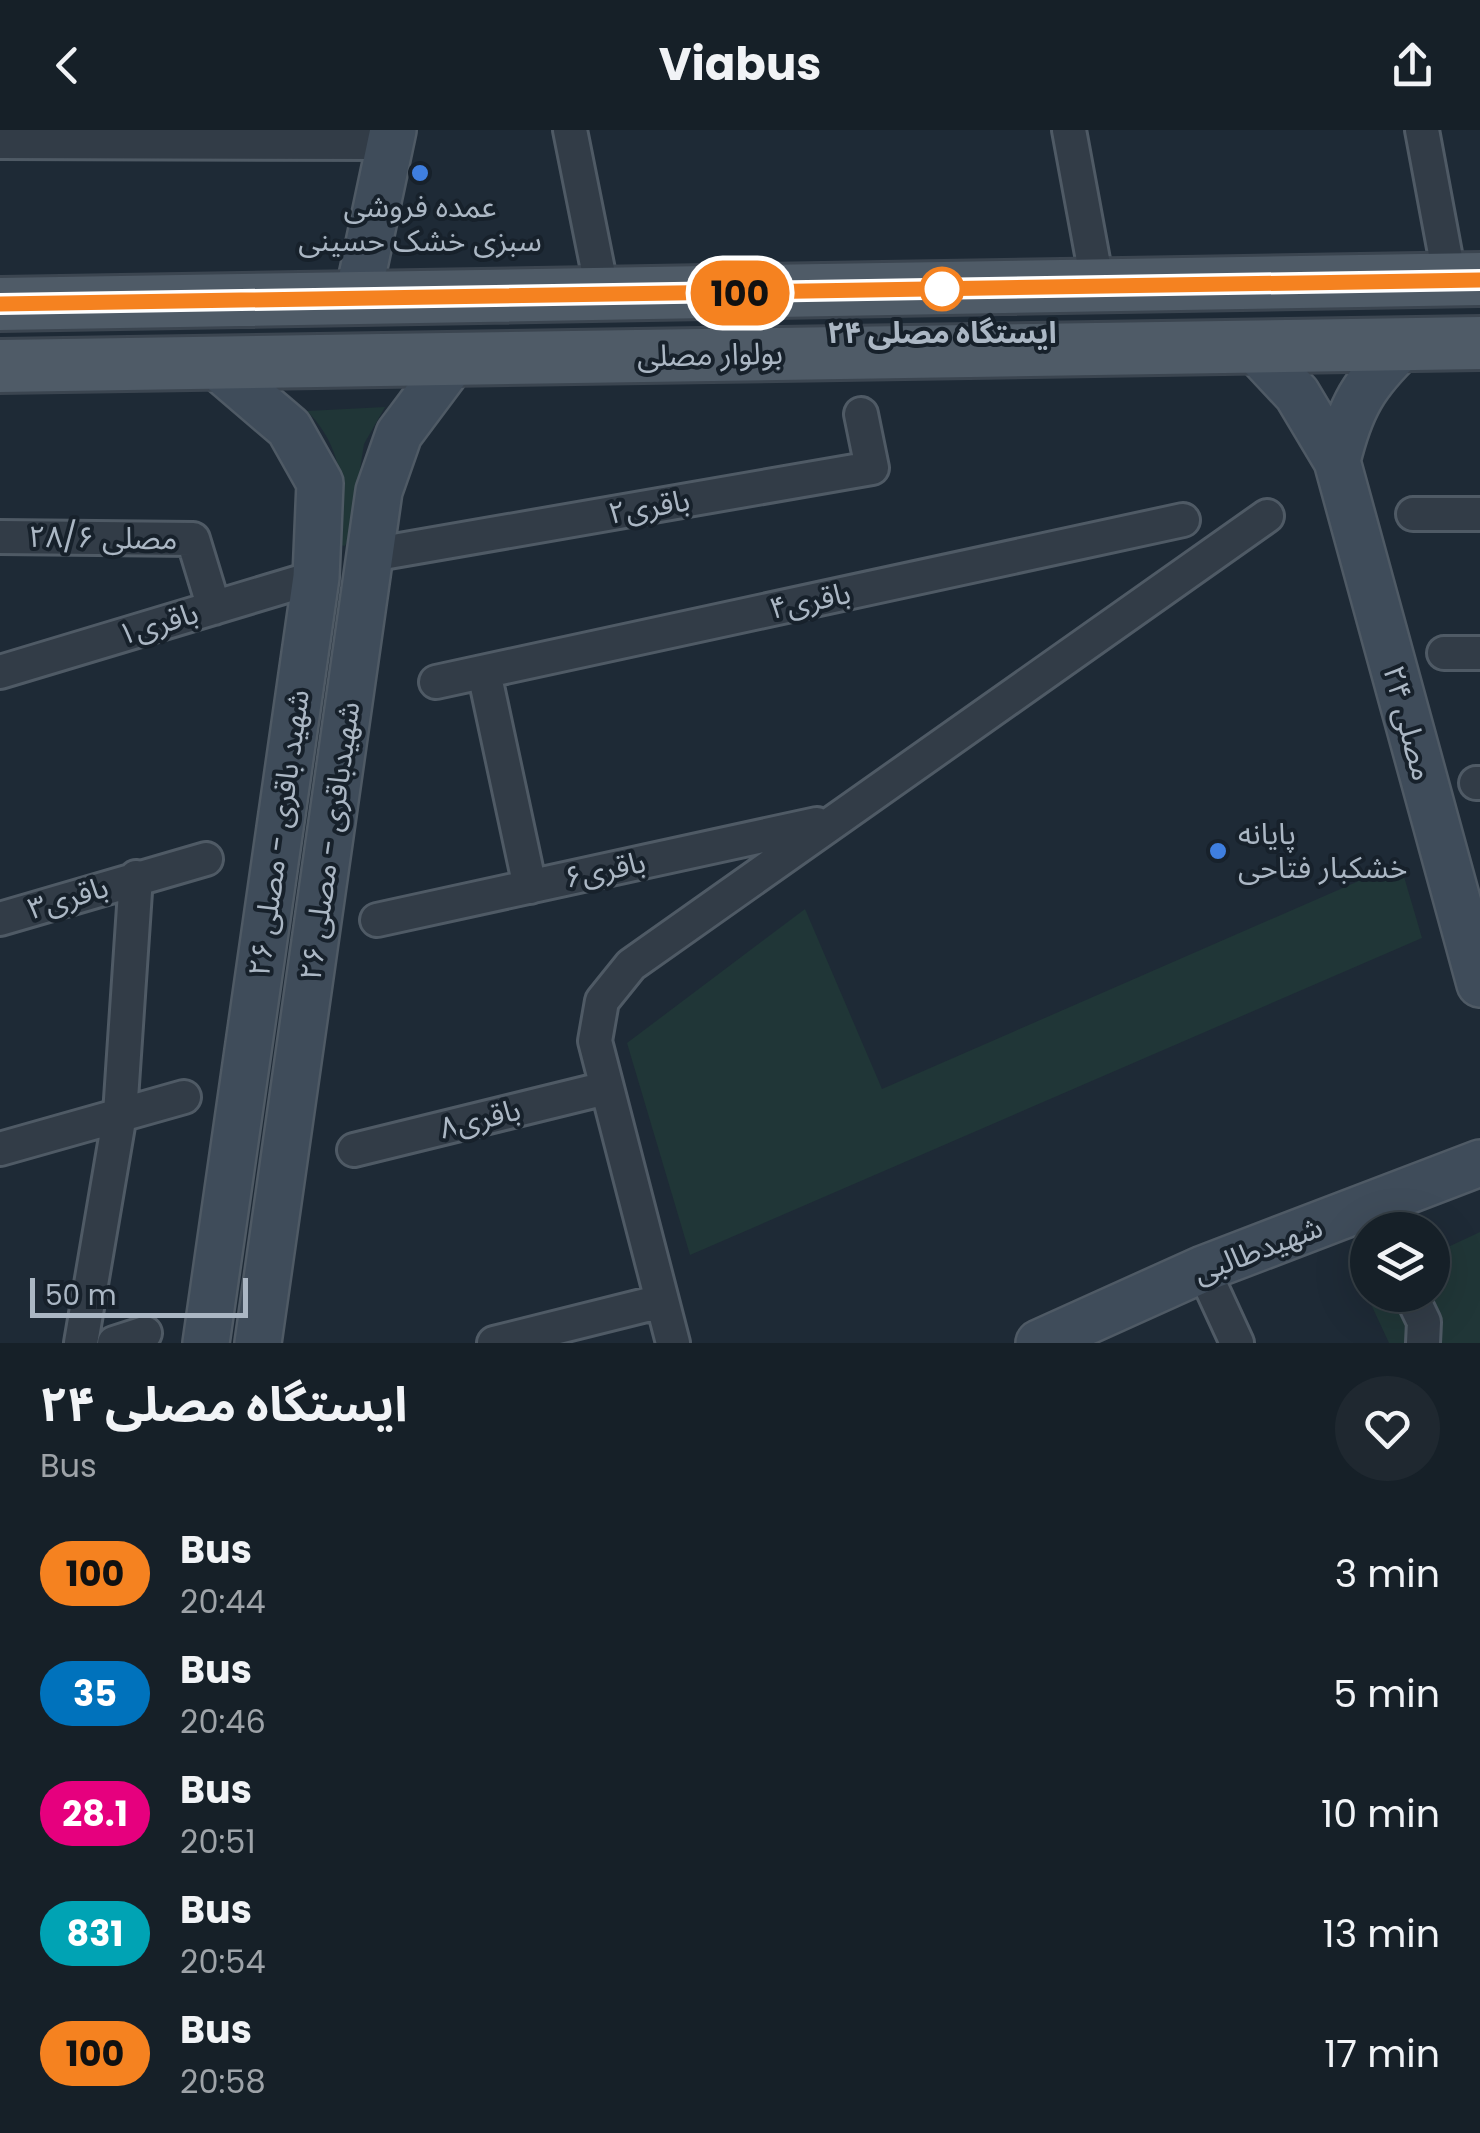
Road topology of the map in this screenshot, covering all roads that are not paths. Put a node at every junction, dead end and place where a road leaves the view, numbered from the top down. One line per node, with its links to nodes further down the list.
1 (570, 130): 8 (street)
2 (1068, 130): 7 (street)
3 (1422, 130): 6 (street)
4 (392, 136): 5 (street); 9 (street)
5 (0, 142)
6 (1465, 280): 7 (main road, بولوار مصلی)
7 (1098, 286): 8 (main road, بولوار مصلی)
8 (602, 295): 9 (main road, بولوار مصلی)
9 (357, 300): 10 (main road, بولوار مصلی)
10 (0, 304)
11 (1480, 344): 12 (main road, بولوار مصلی)
12 (1404, 345): 13 (main road, بولوار مصلی); 18 (street)
13 (1253, 348): 14 (main road, بولوار مصلی); 18 (street, مصلی ۲۴)
14 (456, 359): 15 (main road, بولوار مصلی); 24 (street, شهیدباقری - مصلی ۲۶)
15 (213, 363): 16 (main road, بولوار مصلی); 25 (street, شهید باقری - مصلی ۲۶)
16 (0, 366)
17 (861, 414): 24 (street, باقری۲)
18 (1337, 461): 38 (street, مصلی ۲۴)
19 (1413, 514): 20 (street)
20 (1480, 514)
21 (1266, 516): 32 (street)
22 (1183, 520): 30 (street, باقری۴)
23 (0, 537): 26 (street, مصلی ۲۸/۶)
24 (372, 555): 52 (street, شهیدباقری - مصلی ۲۶)
25 (316, 577): 26 (street, باقری۱); 51 (street, شهید باقری - مصلی ۲۶)
26 (214, 608): 29 (street, باقری۱)
27 (1444, 653): 28 (street)
28 (1480, 653)
29 (0, 672)
30 (484, 672): 31 (street, باقری۴); 35 (street)
31 (436, 682)
32 (833, 821): 35 (street, باقری۶); 39 (street)
33 (206, 858): 34 (street, باقری۳)
34 (136, 878): 36 (street, باقری۳); 41 (street)
35 (530, 887): 37 (street, باقری۶)
36 (0, 919)
37 (377, 920)
38 (1480, 984)
39 (606, 1088): 43 (street, باقری۸); 48 (street)
40 (184, 1097): 41 (street)
41 (120, 1114): 42 (street); 50 (street)
42 (0, 1149)
43 (354, 1150)
44 (1478, 1168): 45 (street, شهیدطالبی)
45 (1389, 1212)
46 (1350, 1226): 47 (street, شهیدطالبی)
47 (1203, 1269): 55 (street, شهیدطالبی); 56 (street)
48 (662, 1301): 53 (street); 54 (street)
49 (1419, 1312): 57 (street)
50 (81, 1343)
51 (206, 1343)
52 (258, 1343)
53 (494, 1343)
54 (673, 1343)
55 (1039, 1343)
56 (1238, 1343)
57 (1423, 1343)

